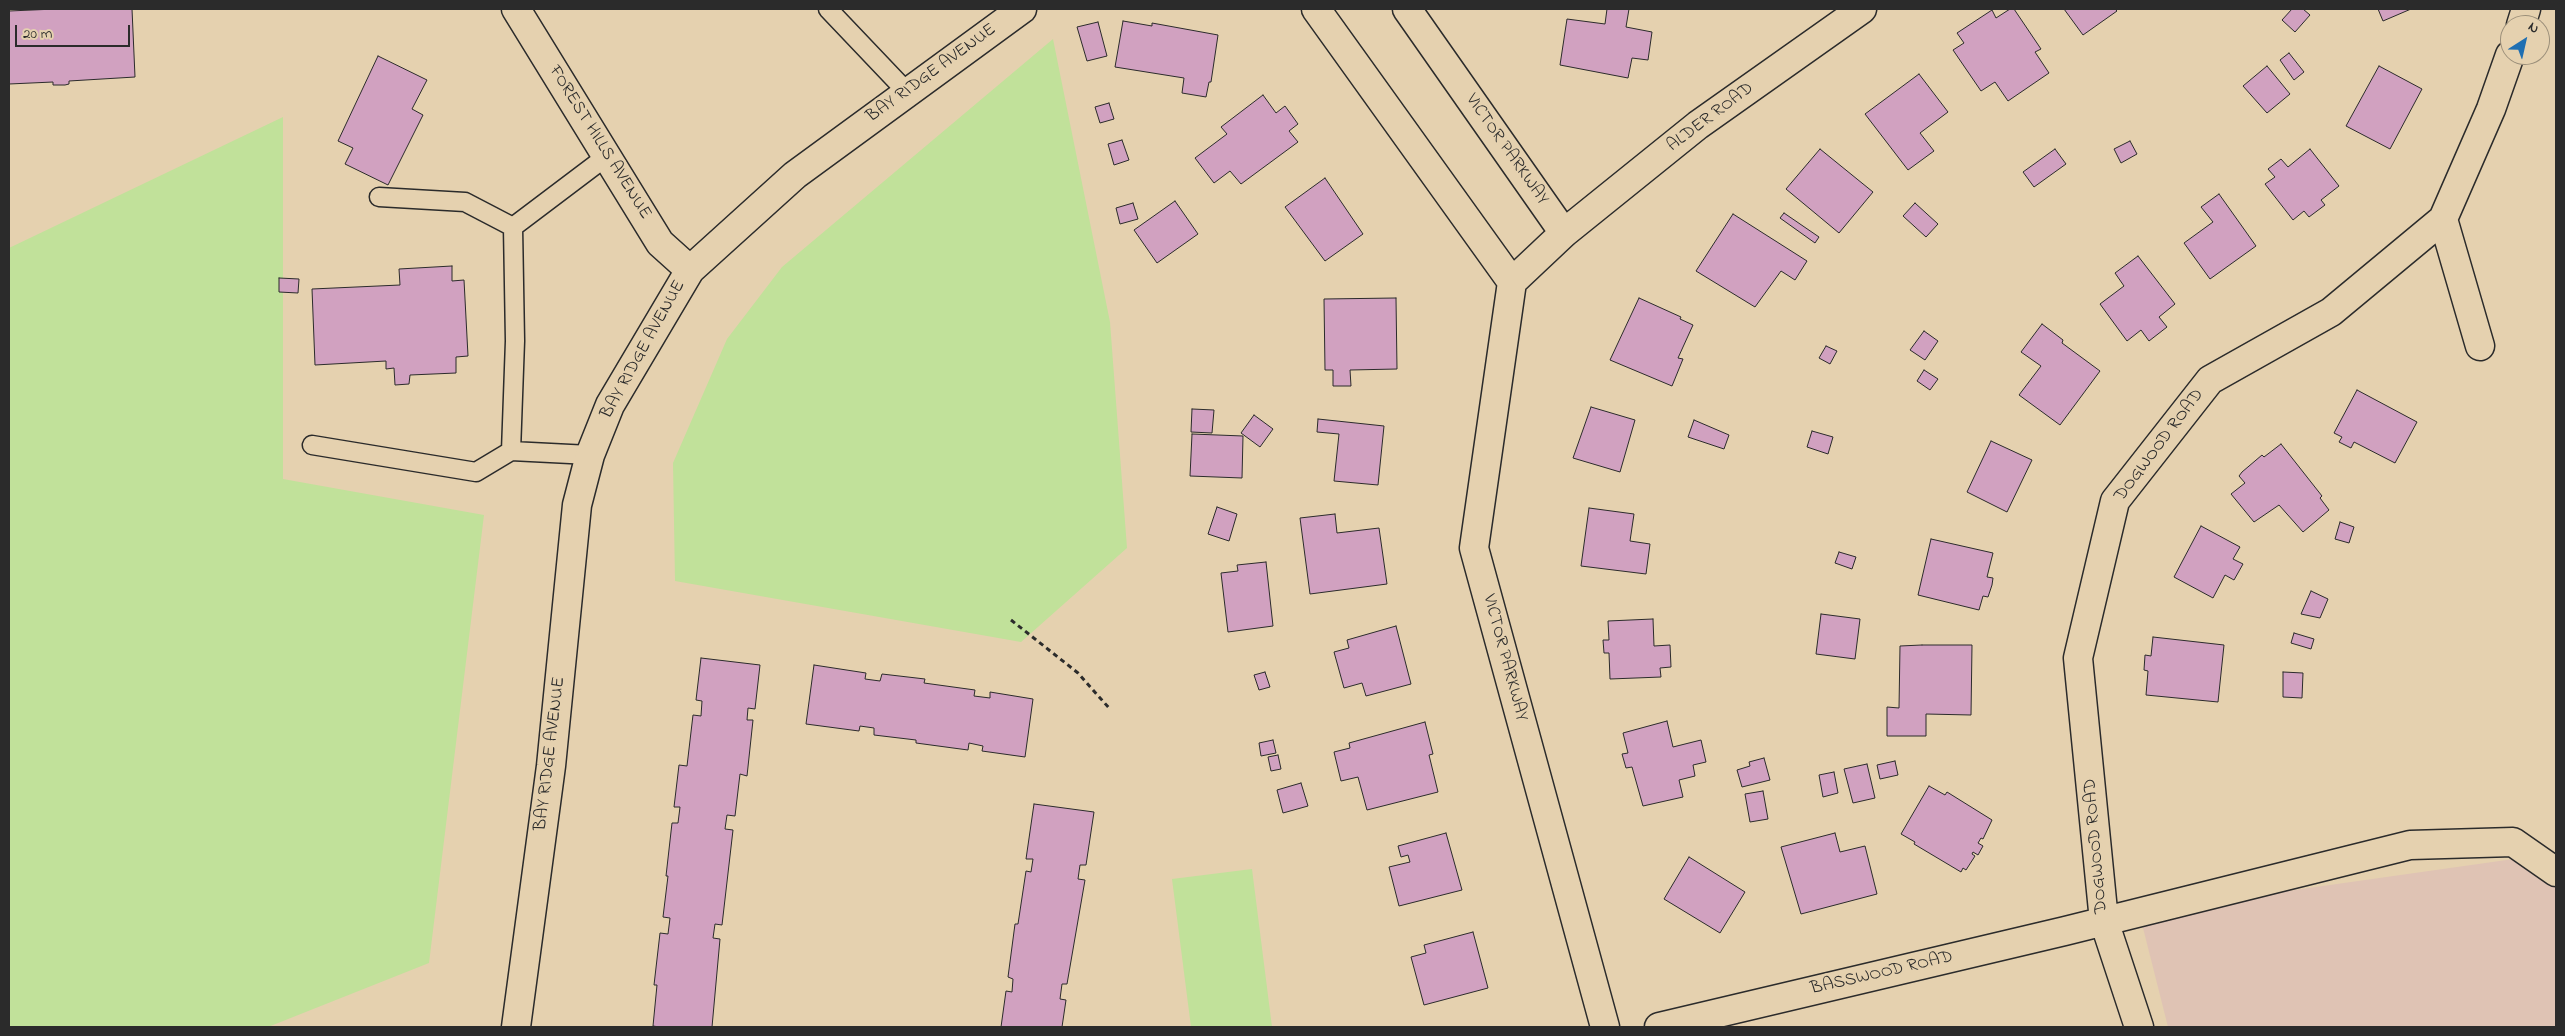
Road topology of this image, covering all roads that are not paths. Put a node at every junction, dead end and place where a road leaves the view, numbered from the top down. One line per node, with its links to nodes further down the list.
1 (516, 9): 9 (street, FOREST HILLS AVENUE)
2 (828, 9): 8 (lane)
3 (1316, 9): 15 (street)
4 (1407, 9): 13 (street, VICTOR PARKWAY)
5 (1862, 9): 13 (street, ALDER ROAD)
6 (1014, 11): 8 (street, BAY RIDGE AVENUE)
7 (2506, 65): 11 (street, DOGWOOD ROAD)
8 (906, 92): 14 (street, BAY RIDGE AVENUE)
9 (607, 156): 12 (lane); 14 (street, FOREST HILLS AVENUE)
10 (379, 197): 12 (lane)
11 (2444, 219): 16 (street); 21 (street, DOGWOOD ROAD)
12 (513, 227): 18 (lane)
13 (1564, 233): 15 (street)
14 (690, 270): 19 (street, BAY RIDGE AVENUE)
15 (1512, 282): 23 (street, VICTOR PARKWAY)
16 (2480, 346)
17 (312, 444): 18 (lane)
18 (510, 450): 19 (lane)
19 (590, 455): 22 (street, BAY RIDGE AVENUE)
20 (2556, 872): 21 (street, BASSWOOD ROAD)
21 (2104, 921): 24 (street, BASSWOOD ROAD); 25 (street, DOGWOOD ROAD)
22 (516, 1027)
23 (1605, 1027)
24 (1659, 1027)
25 (2140, 1027)

